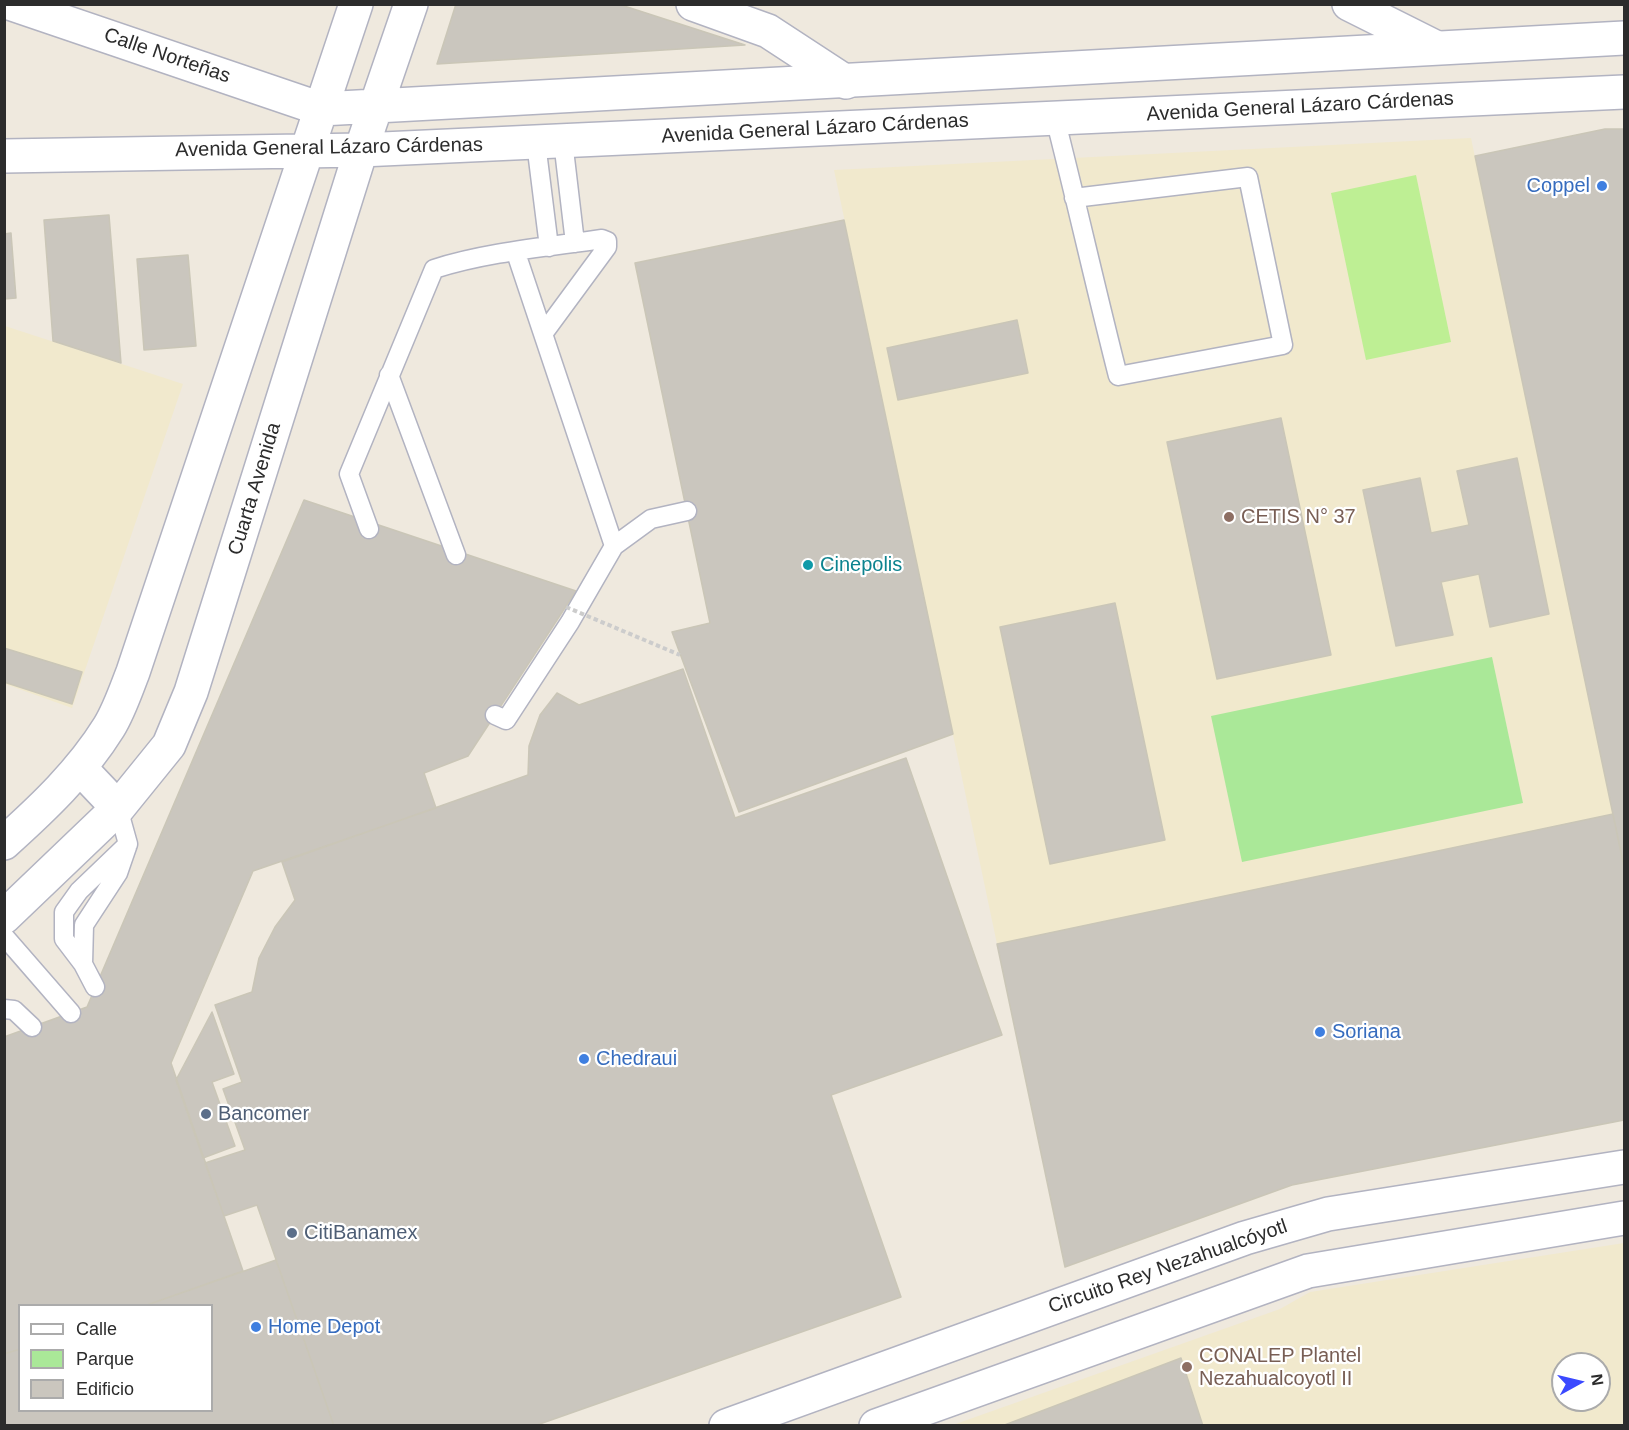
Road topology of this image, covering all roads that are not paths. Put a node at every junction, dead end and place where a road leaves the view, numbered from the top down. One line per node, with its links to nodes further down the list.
1 (12, 4): 11 (street, Calle Norteñas)
2 (356, 4): 11 (street)
3 (411, 4): 10 (street, Cuarta Avenida)
4 (693, 4): 8 (street)
5 (1349, 4): 7 (street)
6 (1624, 38): 7 (street, Avenida General Lázaro Cárdenas)
7 (1435, 47): 8 (street, Avenida General Lázaro Cárdenas)
8 (846, 82): 10 (street, Avenida General Lázaro Cárdenas)
9 (1624, 92): 12 (street, Avenida General Lázaro Cárdenas)
10 (375, 105): 11 (street, Avenida General Lázaro Cárdenas); 15 (street, Cuarta Avenida)
11 (321, 108): 14 (street)
12 (1055, 118): 13 (street, Avenida General Lázaro Cárdenas); 17 (lane)
13 (550, 142): 15 (street, Avenida General Lázaro Cárdenas); 18 (lane); 19 (lane)
14 (307, 149): 15 (street, Avenida General Lázaro Cárdenas); 16 (street, Avenida General Lázaro Cárdenas); 28 (street)
15 (361, 150): 29 (street, Cuarta Avenida)
16 (4, 156)
17 (1074, 198): 17 (lane)
18 (575, 243): 19 (lane); 21 (lane)
19 (549, 247): 20 (lane)
20 (516, 253): 21 (lane); 22 (lane)
21 (543, 334): 25 (lane)
22 (389, 375): 24 (lane); 26 (lane)
23 (687, 511): 25 (lane)
24 (369, 529)
25 (614, 546): 27 (lane)
26 (456, 555)
27 (495, 715)
28 (80, 768): 29 (street); 30 (street)
29 (118, 808): 31 (street, Cuarta Avenida); 33 (lane)
30 (4, 843)
31 (4, 917)
32 (4, 936): 35 (lane)
33 (95, 987)
34 (4, 1009): 36 (lane)
35 (71, 1013)
36 (32, 1027)
37 (1624, 1167): 38 (street, Circuito Rey Nezahualcóyotl)
38 (1517, 1184): 40 (street); 41 (street, Circuito Rey Nezahualcóyotl)
39 (1624, 1218): 40 (street)
40 (1525, 1233): 42 (street)
41 (726, 1425)
42 (876, 1425)

